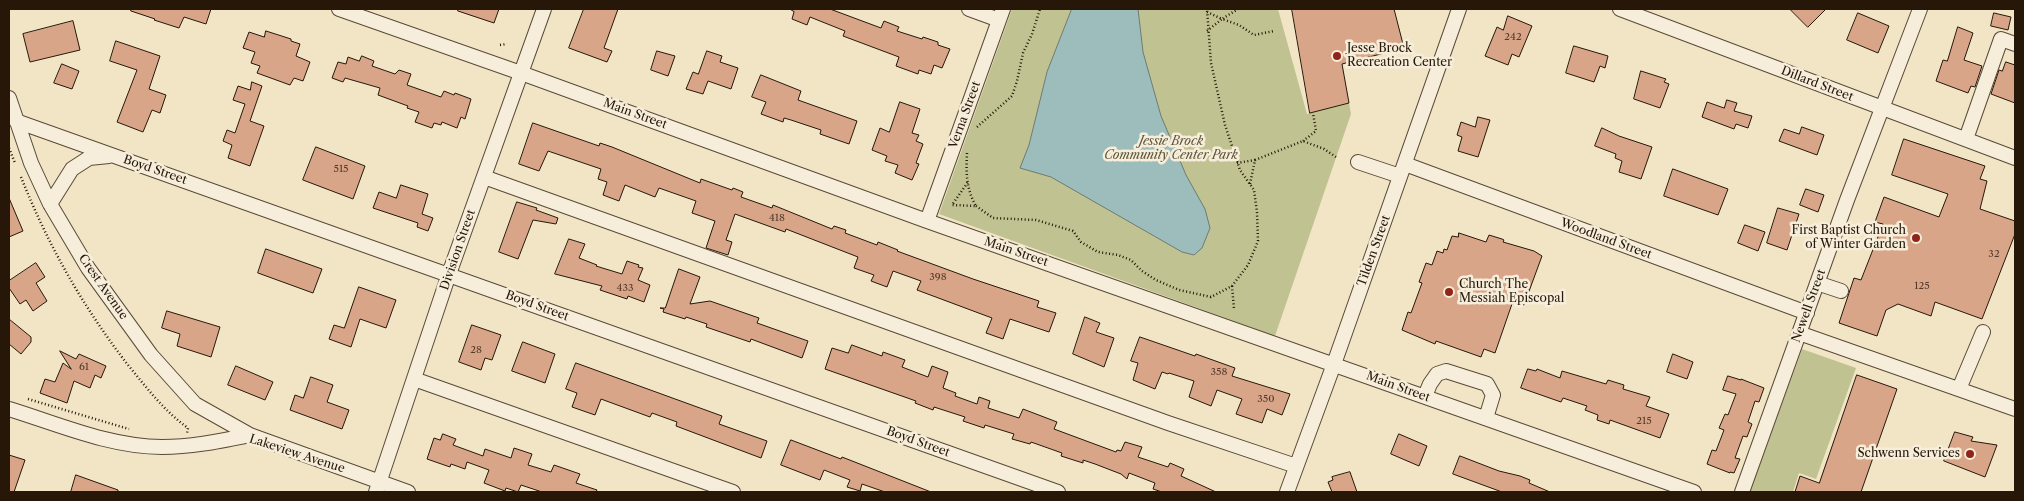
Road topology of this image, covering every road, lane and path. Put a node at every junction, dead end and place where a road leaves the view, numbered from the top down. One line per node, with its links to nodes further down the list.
1 (339, 9): 17 (street, Main Street)
2 (544, 9): 17 (street, Division Street)
3 (969, 9): 10 (street)
4 (1040, 9): 22 (path)
5 (1238, 9): 11 (path)
6 (1459, 9): 34 (street, Tilden Street)
7 (1620, 9): 19 (street, Dillard Street)
8 (1920, 9): 19 (street, Newell Street)
9 (1207, 10): 11 (path); 12 (path)
10 (1001, 14): 41 (street, Verna Street)
11 (1222, 19): 12 (path); 13 (path)
12 (1207, 31): 32 (path)
13 (1274, 31)
14 (507, 44): 16 (path)
15 (2015, 44): 23 (street)
16 (500, 45)
17 (521, 73): 36 (street, Division Street); 41 (street, Main Street)
18 (9, 98): 21 (street, Crest Avenue)
19 (1883, 109): 23 (street, Dillard Street); 43 (street, Newell Street)
20 (1313, 113): 24 (path)
21 (16, 121): 27 (street, Boyd Street); 39 (street, Crest Avenue)
22 (974, 132)
23 (1966, 139): 29 (street, Dillard Street)
24 (1303, 141): 28 (path); 30 (path)
25 (968, 146): 37 (path)
26 (9, 148): 33 (path)
27 (113, 155): 39 (street); 42 (street, Boyd Street)
28 (1336, 157)
29 (2015, 158)
30 (1255, 160): 32 (path); 38 (path)
31 (1358, 162): 34 (street, Woodland Street)
32 (1237, 163): 38 (path)
33 (16, 166)
34 (1403, 170): 47 (street, Woodland Street); 50 (street, Tilden Street)
35 (20, 176): 60 (path)
36 (484, 177): 42 (street, Division Street); 61 (street)
37 (968, 182): 40 (path); 40 (path)
38 (1250, 184): 44 (path)
39 (50, 204): 59 (street, Crest Avenue)
40 (976, 206): 44 (path)
41 (927, 221): 50 (street, Main Street)
42 (449, 274): 51 (street, Division Street); 65 (street, Boyd Street)
43 (1817, 283): 45 (street); 47 (street, Newell Street)
44 (1232, 286): 46 (path)
45 (1841, 291)
46 (1234, 309)
47 (1807, 313): 49 (street, Newell Street)
48 (1983, 332): 52 (street)
49 (1799, 333): 52 (street); 68 (street, Newell Street)
50 (1334, 364): 53 (street, Main Street); 61 (street, Tilden Street)
51 (414, 379): 62 (street, Division Street); 64 (street)
52 (1959, 388): 56 (street)
53 (1425, 396): 57 (street, Main Street); 57 (street)
54 (27, 399): 58 (path)
55 (9, 409): 59 (street, Lakeview Avenue)
56 (2015, 409)
57 (1486, 418): 67 (street, Main Street)
58 (130, 429)
59 (250, 435): 62 (street, Lakeview Avenue)
60 (184, 436)
61 (1296, 466): 66 (street, Tilden Street)
62 (377, 487): 63 (street, Lakeview Avenue)
63 (408, 492)
64 (733, 492)
65 (1058, 492)
66 (1287, 492)
67 (1694, 492)
68 (1742, 492)

